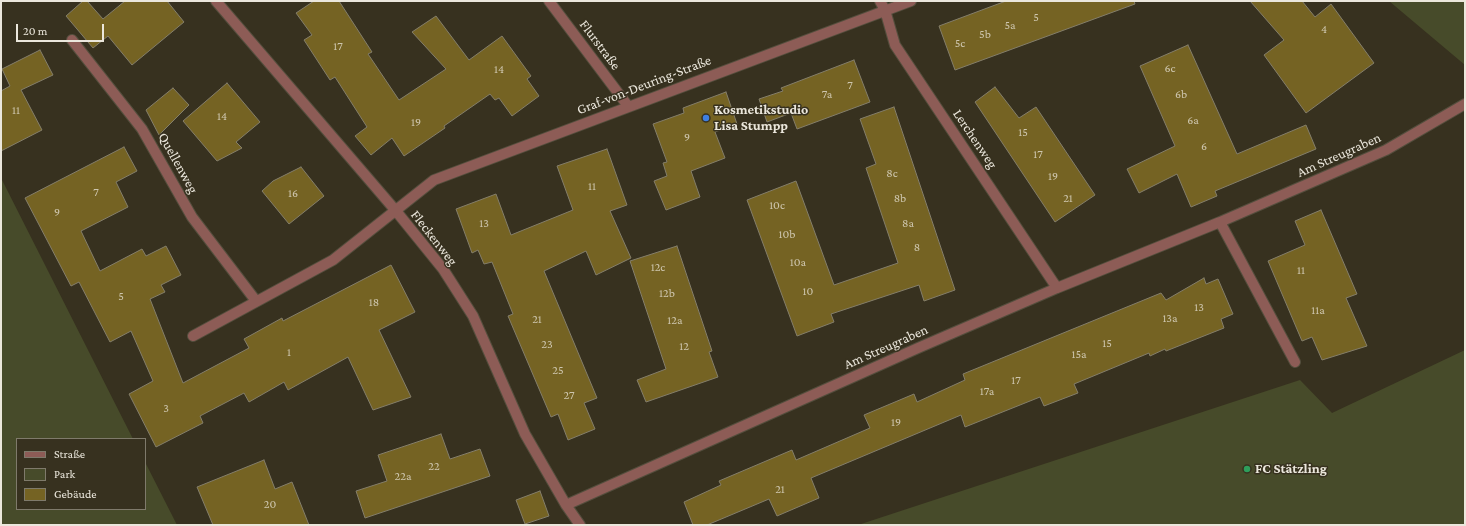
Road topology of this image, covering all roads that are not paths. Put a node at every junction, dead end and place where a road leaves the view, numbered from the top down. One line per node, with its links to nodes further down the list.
1 (216, 1): 8 (street, Fleckenweg)
2 (548, 1): 7 (street, Flurstraße)
3 (911, 1): 4 (street, Graf-von-Deuring-Straße)
4 (882, 5): 7 (street, Graf-von-Deuring-Straße); 10 (street, Lerchenweg)
5 (72, 40): 11 (street, Quellenweg)
6 (1465, 104): 9 (street, Am Streugraben)
7 (628, 106): 8 (street, Graf-von-Deuring-Straße)
8 (396, 211): 11 (street); 14 (street, Fleckenweg)
9 (1220, 222): 10 (street, Am Streugraben); 13 (street)
10 (1057, 288): 14 (street, Am Streugraben)
11 (256, 301): 12 (street)
12 (192, 336)
13 (1295, 362)
14 (566, 505): 15 (street, Fleckenweg)
15 (580, 525)

